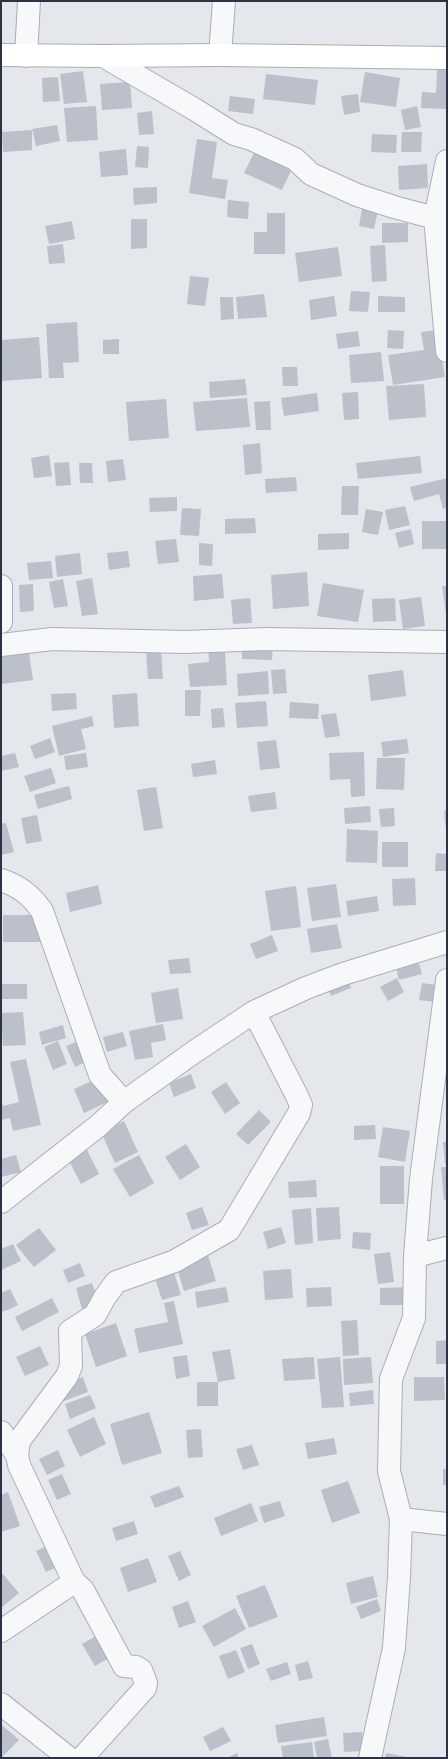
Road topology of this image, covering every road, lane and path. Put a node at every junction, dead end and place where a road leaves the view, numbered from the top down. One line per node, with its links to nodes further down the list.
1 (29, 1): 5 (street)
2 (224, 1): 4 (street)
3 (1, 55): 5 (street)
4 (220, 55): 6 (street); 7 (street)
5 (26, 56): 6 (street)
6 (103, 56): 9 (street)
7 (447, 58)
8 (447, 161): 9 (street)
9 (435, 218): 10 (street)
10 (447, 351)
11 (1, 586): 12 (street)
12 (1, 622)
13 (447, 642): 14 (street)
14 (1, 645)
15 (1, 880): 20 (street)
16 (447, 942): 19 (street)
17 (447, 980): 18 (street)
18 (446, 1003): 23 (street)
19 (254, 1012): 20 (street); 25 (street)
20 (124, 1102): 21 (street)
21 (1, 1202)
22 (447, 1248): 23 (street)
23 (415, 1256): 26 (street)
24 (1, 1432): 25 (street)
25 (16, 1455): 28 (street)
26 (401, 1519): 27 (street); 33 (street)
27 (447, 1524)
28 (74, 1582): 29 (street); 32 (street)
29 (1, 1631)
30 (1, 1704): 31 (street)
31 (69, 1758)
32 (82, 1758)
33 (370, 1758)

